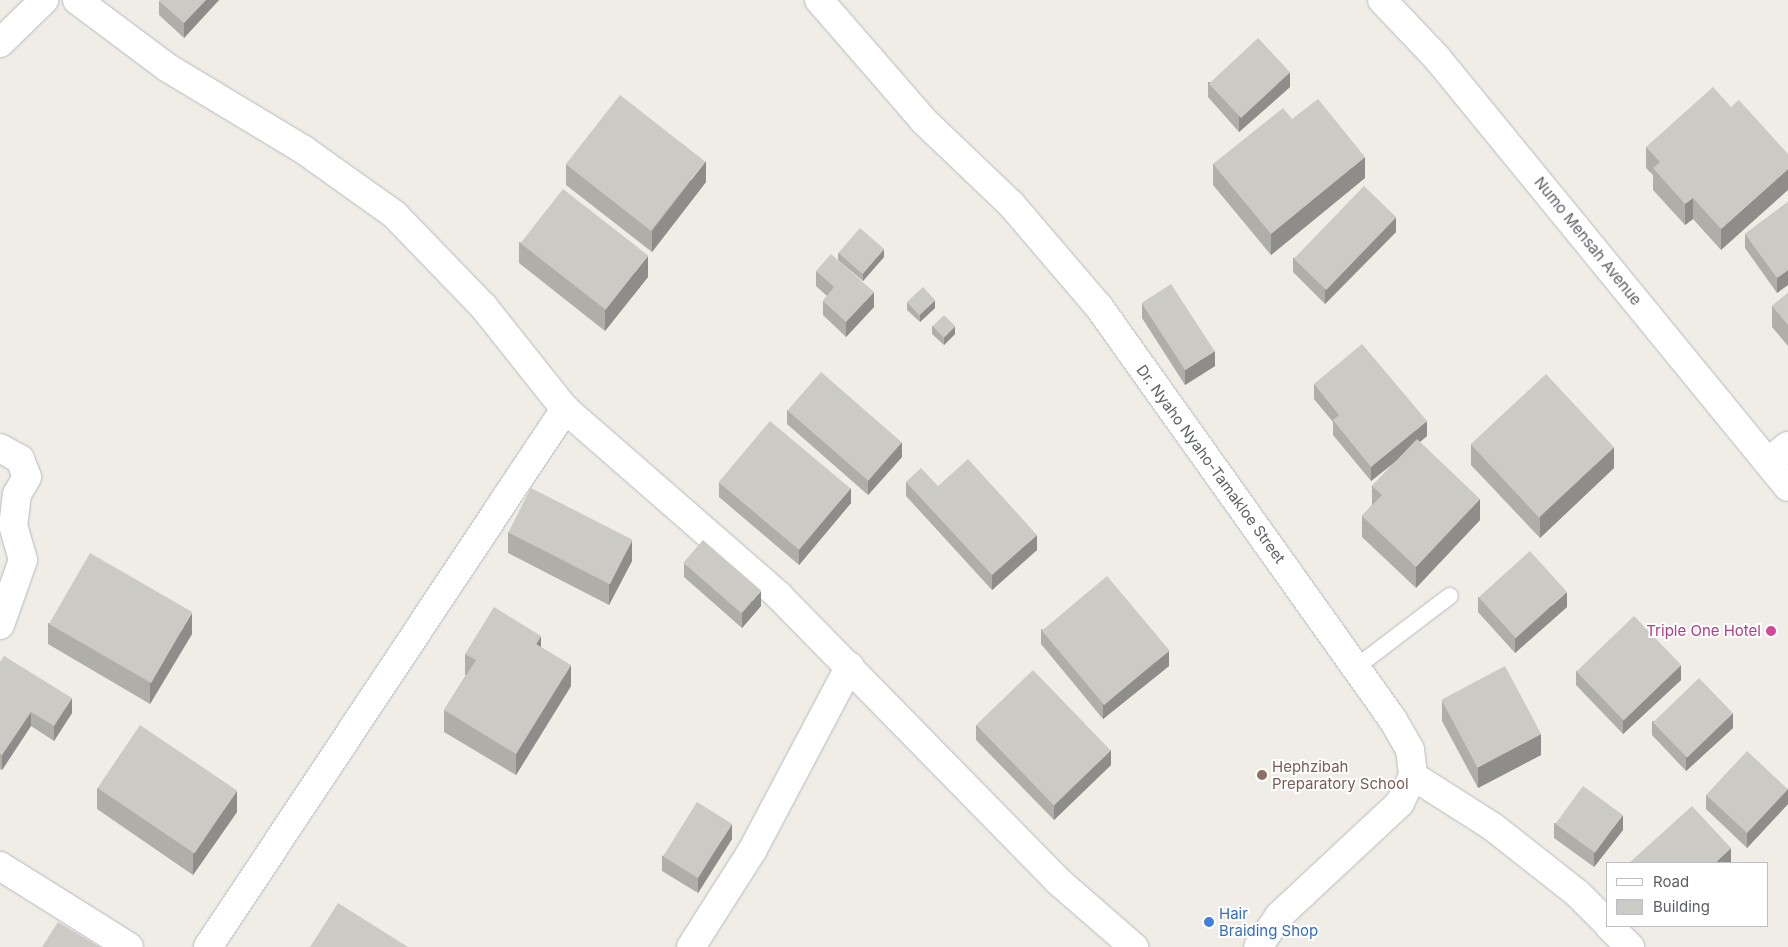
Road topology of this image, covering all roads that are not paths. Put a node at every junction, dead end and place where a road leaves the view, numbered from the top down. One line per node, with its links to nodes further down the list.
1 (44, 0): 5 (street)
2 (77, 0): 6 (street)
3 (820, 0): 13 (street, Dr. Nyaho Nyaho-Tamakloe Street)
4 (1382, 0): 8 (street, Numo Mensah Avenue)
5 (0, 43)
6 (565, 409): 12 (street); 19 (street)
7 (0, 448): 11 (street)
8 (1778, 454): 9 (street, Numo Mensah Avenue)
9 (1788, 487)
10 (1450, 596): 13 (lane)
11 (0, 625)
12 (850, 666): 20 (street); 21 (street)
13 (1355, 668): 14 (street, Dr. Nyaho Nyaho-Tamakloe Street)
14 (1413, 776): 16 (street); 22 (street)
15 (0, 866): 18 (street)
16 (1606, 923)
17 (1610, 927): 23 (street)
18 (130, 947)
19 (208, 947)
20 (692, 947)
21 (1134, 947)
22 (1258, 947)
23 (1630, 947)

